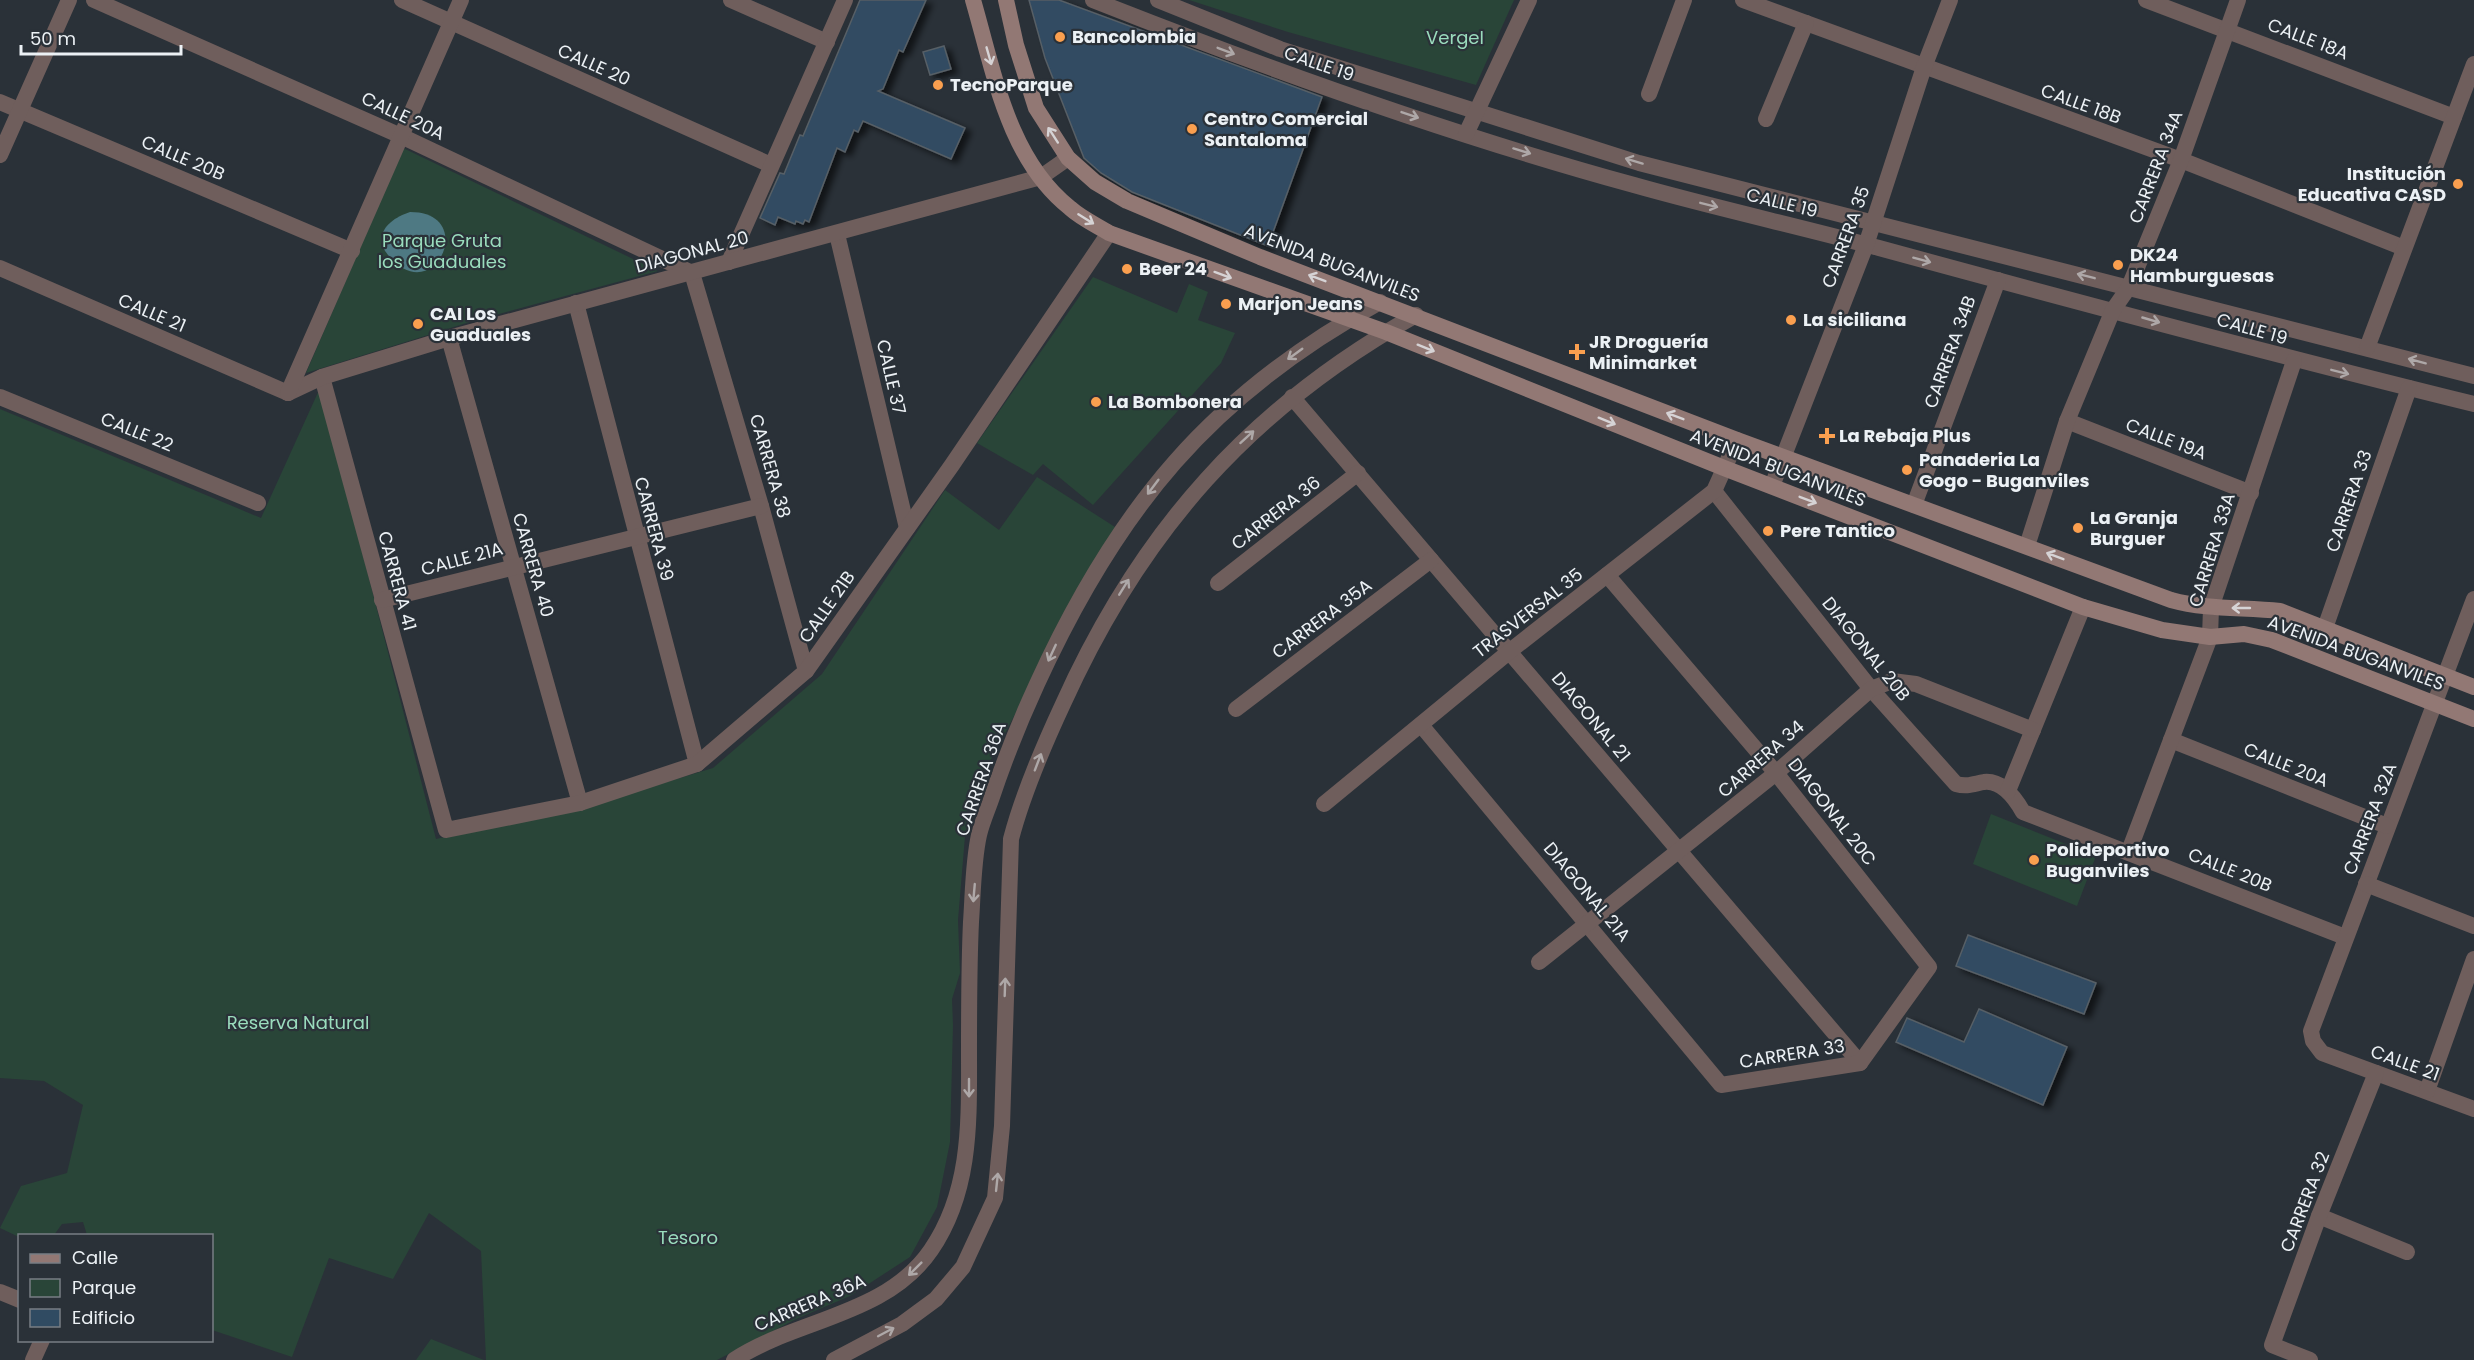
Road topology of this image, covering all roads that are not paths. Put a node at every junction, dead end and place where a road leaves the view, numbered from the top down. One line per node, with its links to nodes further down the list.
1 (69, 0): 26 (street)
2 (94, 0): 30 (street, CALLE 20A)
3 (402, 0): 17 (street, CALLE 20)
4 (461, 0): 17 (street)
5 (731, 0): 20 (street)
6 (845, 0): 20 (street)
7 (973, 0): 35 (main road, AVENIDA BUGANVILES, one-way to 35)
8 (1006, 0): 32 (main road, AVENIDA BUGANVILES, one-way to 8)
9 (1093, 0): 29 (street, CALLE 19, one-way to 29)
10 (1158, 0): 25 (street, CALLE 19)
11 (1530, 0): 25 (street)
12 (1684, 0): 23 (street)
13 (1743, 0): 18 (street, CALLE 18B)
14 (1950, 0): 22 (street, CARRERA 35)
15 (2146, 0): 19 (street, CALLE 18A)
16 (2238, 0): 19 (street, CARRERA 34A)
17 (451, 22): 30 (street); 34 (street, CALLE 20)
18 (1806, 23): 22 (street, CALLE 18B); 28 (street)
19 (2227, 29): 27 (street, CALLE 18A); 33 (street, CARRERA 34A)
20 (827, 42): 34 (street)
21 (2474, 64): 27 (street)
22 (1924, 67): 33 (street, CALLE 18B); 36 (street, CARRERA 35)
23 (1648, 94)
24 (0, 102): 26 (street, CALLE 20B)
25 (1477, 110): 29 (street); 36 (street, CALLE 19, one-way to 25)
26 (21, 111): 31 (street); 41 (street, CALLE 20B)
27 (2454, 117): 40 (street)
28 (1766, 119)
29 (1466, 134): 39 (street, CALLE 19, one-way to 39)
30 (401, 136): 41 (street); 44 (street, CALLE 20A)
31 (0, 155)
32 (1068, 158): 35 (street, DIAGONAL 20); 47 (main road, AVENIDA BUGANVILES, one-way to 32)
33 (2181, 160): 40 (street, CALLE 18B); 46 (street, CARRERA 34A)
34 (771, 165): 42 (street)
35 (1041, 177): 37 (main road, AVENIDA BUGANVILES, one-way to 37); 38 (street, DIAGONAL 20)
36 (1874, 222): 39 (street, CARRERA 35); 46 (street, CALLE 19, one-way to 36)
37 (1109, 233): 51 (main road, AVENIDA BUGANVILES, one-way to 51); 74 (street, CALLE 21B)
38 (837, 234): 42 (street, DIAGONAL 20); 74 (street, CALLE 37)
39 (1866, 245): 45 (street, CALLE 19, one-way to 45); 65 (street, CARRERA 35)
40 (2404, 248): 54 (street)
41 (352, 251): 59 (street)
42 (729, 262): 44 (street, DIAGONAL 20)
43 (0, 268): 59 (street, CALLE 21)
44 (693, 273): 48 (street, DIAGONAL 20); 73 (street, CARRERA 38)
45 (1998, 280): 49 (street, CALLE 19); 72 (street, CARRERA 34B)
46 (2129, 287): 49 (street, CARRERA 34A); 54 (street, CALLE 19)
47 (1380, 302): 50 (main road, AVENIDA BUGANVILES); 51 (street, CARRERA 36A)
48 (576, 303): 53 (street, DIAGONAL 20); 75 (street, CARRERA 39)
49 (2113, 310): 55 (street, CALLE 19, one-way to 55); 63 (street, CARRERA 34A)
50 (1416, 315): 52 (street); 64 (main road, AVENIDA BUGANVILES, one-way to 50)
51 (1347, 320): 52 (main road, AVENIDA BUGANVILES); 126 (street, CARRERA 36A, one-way to 126)
52 (1386, 332): 61 (street); 66 (main road, AVENIDA BUGANVILES, one-way to 66)
53 (448, 338): 57 (street, DIAGONAL 20); 78 (street, CARRERA 40)
54 (2367, 348): 56 (street, CALLE 19, one-way to 54)
55 (2294, 361): 58 (street, CALLE 19, one-way to 58); 70 (street, CARRERA 33A)
56 (2474, 376)
57 (322, 377): 59 (street); 82 (street, CARRERA 41)
58 (2409, 388): 62 (street, CALLE 19); 85 (street, CARRERA 33)
59 (288, 393)
60 (0, 397): 71 (street, CALLE 22)
61 (1292, 397): 67 (street, DIAGONAL 21); 127 (street, one-way to 61)
62 (2474, 404)
63 (2067, 421): 70 (street, CALLE 19A); 76 (street, CARRERA 34A)
64 (1737, 440): 65 (main road, AVENIDA BUGANVILES); 66 (street, TRASVERSAL 35)
65 (1782, 457): 68 (street, CARRERA 35); 72 (main road, AVENIDA BUGANVILES)
66 (1724, 468): 68 (main road, AVENIDA BUGANVILES); 69 (street, TRASVERSAL 35)
67 (1358, 473): 77 (street, DIAGONAL 21); 80 (street, CARRERA 36)
68 (1772, 486): 83 (main road, AVENIDA BUGANVILES, one-way to 83)
69 (1714, 491): 79 (street, TRASVERSAL 35); 91 (street, DIAGONAL 20B)
70 (2251, 493): 84 (street, CARRERA 33A)
71 (258, 503)
72 (1914, 505): 76 (main road, AVENIDA BUGANVILES)
73 (761, 506): 75 (street, CALLE 21A); 88 (street, CARRERA 38)
74 (907, 528): 88 (street, CALLE 21B)
75 (635, 535): 78 (street, CALLE 21A); 98 (street, CARRERA 39)
76 (2027, 546): 84 (main road, AVENIDA BUGANVILES, one-way to 76)
77 (1431, 560): 87 (street, DIAGONAL 21); 93 (street, CARRERA 35A)
78 (512, 566): 82 (street, CALLE 21A); 101 (street, CARRERA 40)
79 (1607, 575): 87 (street, TRASVERSAL 35); 99 (street, DIAGONAL 20C)
80 (1218, 583)
81 (2474, 599): 89 (street, CARRERA 32A)
82 (382, 600): 104 (street, CARRERA 41)
83 (2083, 607): 86 (main road, AVENIDA BUGANVILES); 96 (street)
84 (2211, 608): 85 (main road, AVENIDA BUGANVILES, one-way to 84); 86 (street, CARRERA 33A)
85 (2325, 628): 89 (main road, AVENIDA BUGANVILES)
86 (2210, 637): 92 (main road, AVENIDA BUGANVILES); 97 (street, CARRERA 33A)
87 (1510, 651): 95 (street, TRASVERSAL 35); 106 (street, DIAGONAL 21)
88 (806, 671): 98 (street, CALLE 21B)
89 (2446, 676): 90 (main road, AVENIDA BUGANVILES); 92 (street, CARRERA 32A)
90 (2474, 687)
91 (1871, 689): 96 (street, CARRERA 34); 99 (street, CARRERA 34); 100 (street, DIAGONAL 20B)
92 (2436, 703): 94 (main road, AVENIDA BUGANVILES); 103 (street, CARRERA 32A)
93 (1236, 710)
94 (2474, 719)
95 (1421, 725): 102 (street, TRASVERSAL 35); 108 (street, DIAGONAL 21A)
96 (2033, 730): 100 (street)
97 (2171, 740): 103 (street, CALLE 20A); 105 (street, CARRERA 33A)
98 (697, 764): 101 (street, CALLE 21B)
99 (1776, 773): 106 (street, CARRERA 34); 113 (street, DIAGONAL 20C)
100 (2008, 791): 105 (street, CALLE 20B)
101 (580, 803): 104 (street, CALLE 21B)
102 (1323, 804)
103 (2387, 826): 107 (street, CARRERA 32A)
104 (446, 830)
105 (2129, 851): 110 (street, CALLE 20B)
106 (1680, 852): 108 (street, CARRERA 34); 115 (street, DIAGONAL 21)
107 (2366, 885): 109 (street); 110 (street, CARRERA 32A)
108 (1588, 922): 112 (street, CARRERA 34); 117 (street, DIAGONAL 21A)
109 (2474, 926)
110 (2345, 937): 114 (street, CARRERA 32A)
111 (2474, 959): 118 (street)
112 (1539, 962)
113 (1929, 967): 115 (street, CARRERA 33)
114 (2322, 1053): 116 (street, CALLE 21)
115 (1860, 1064): 117 (street, CARRERA 33)
116 (2376, 1073): 118 (street, CALLE 21); 120 (street, CARRERA 32)
117 (1721, 1085)
118 (2427, 1091): 119 (street, CALLE 21)
119 (2474, 1109)
120 (2319, 1216): 121 (street); 128 (street, CARRERA 32)
121 (2407, 1252)
122 (0, 1292): 123 (street)
123 (18, 1299)
124 (42, 1342): 125 (street)
125 (33, 1360)
126 (734, 1360)
127 (834, 1360)
128 (2310, 1360)

